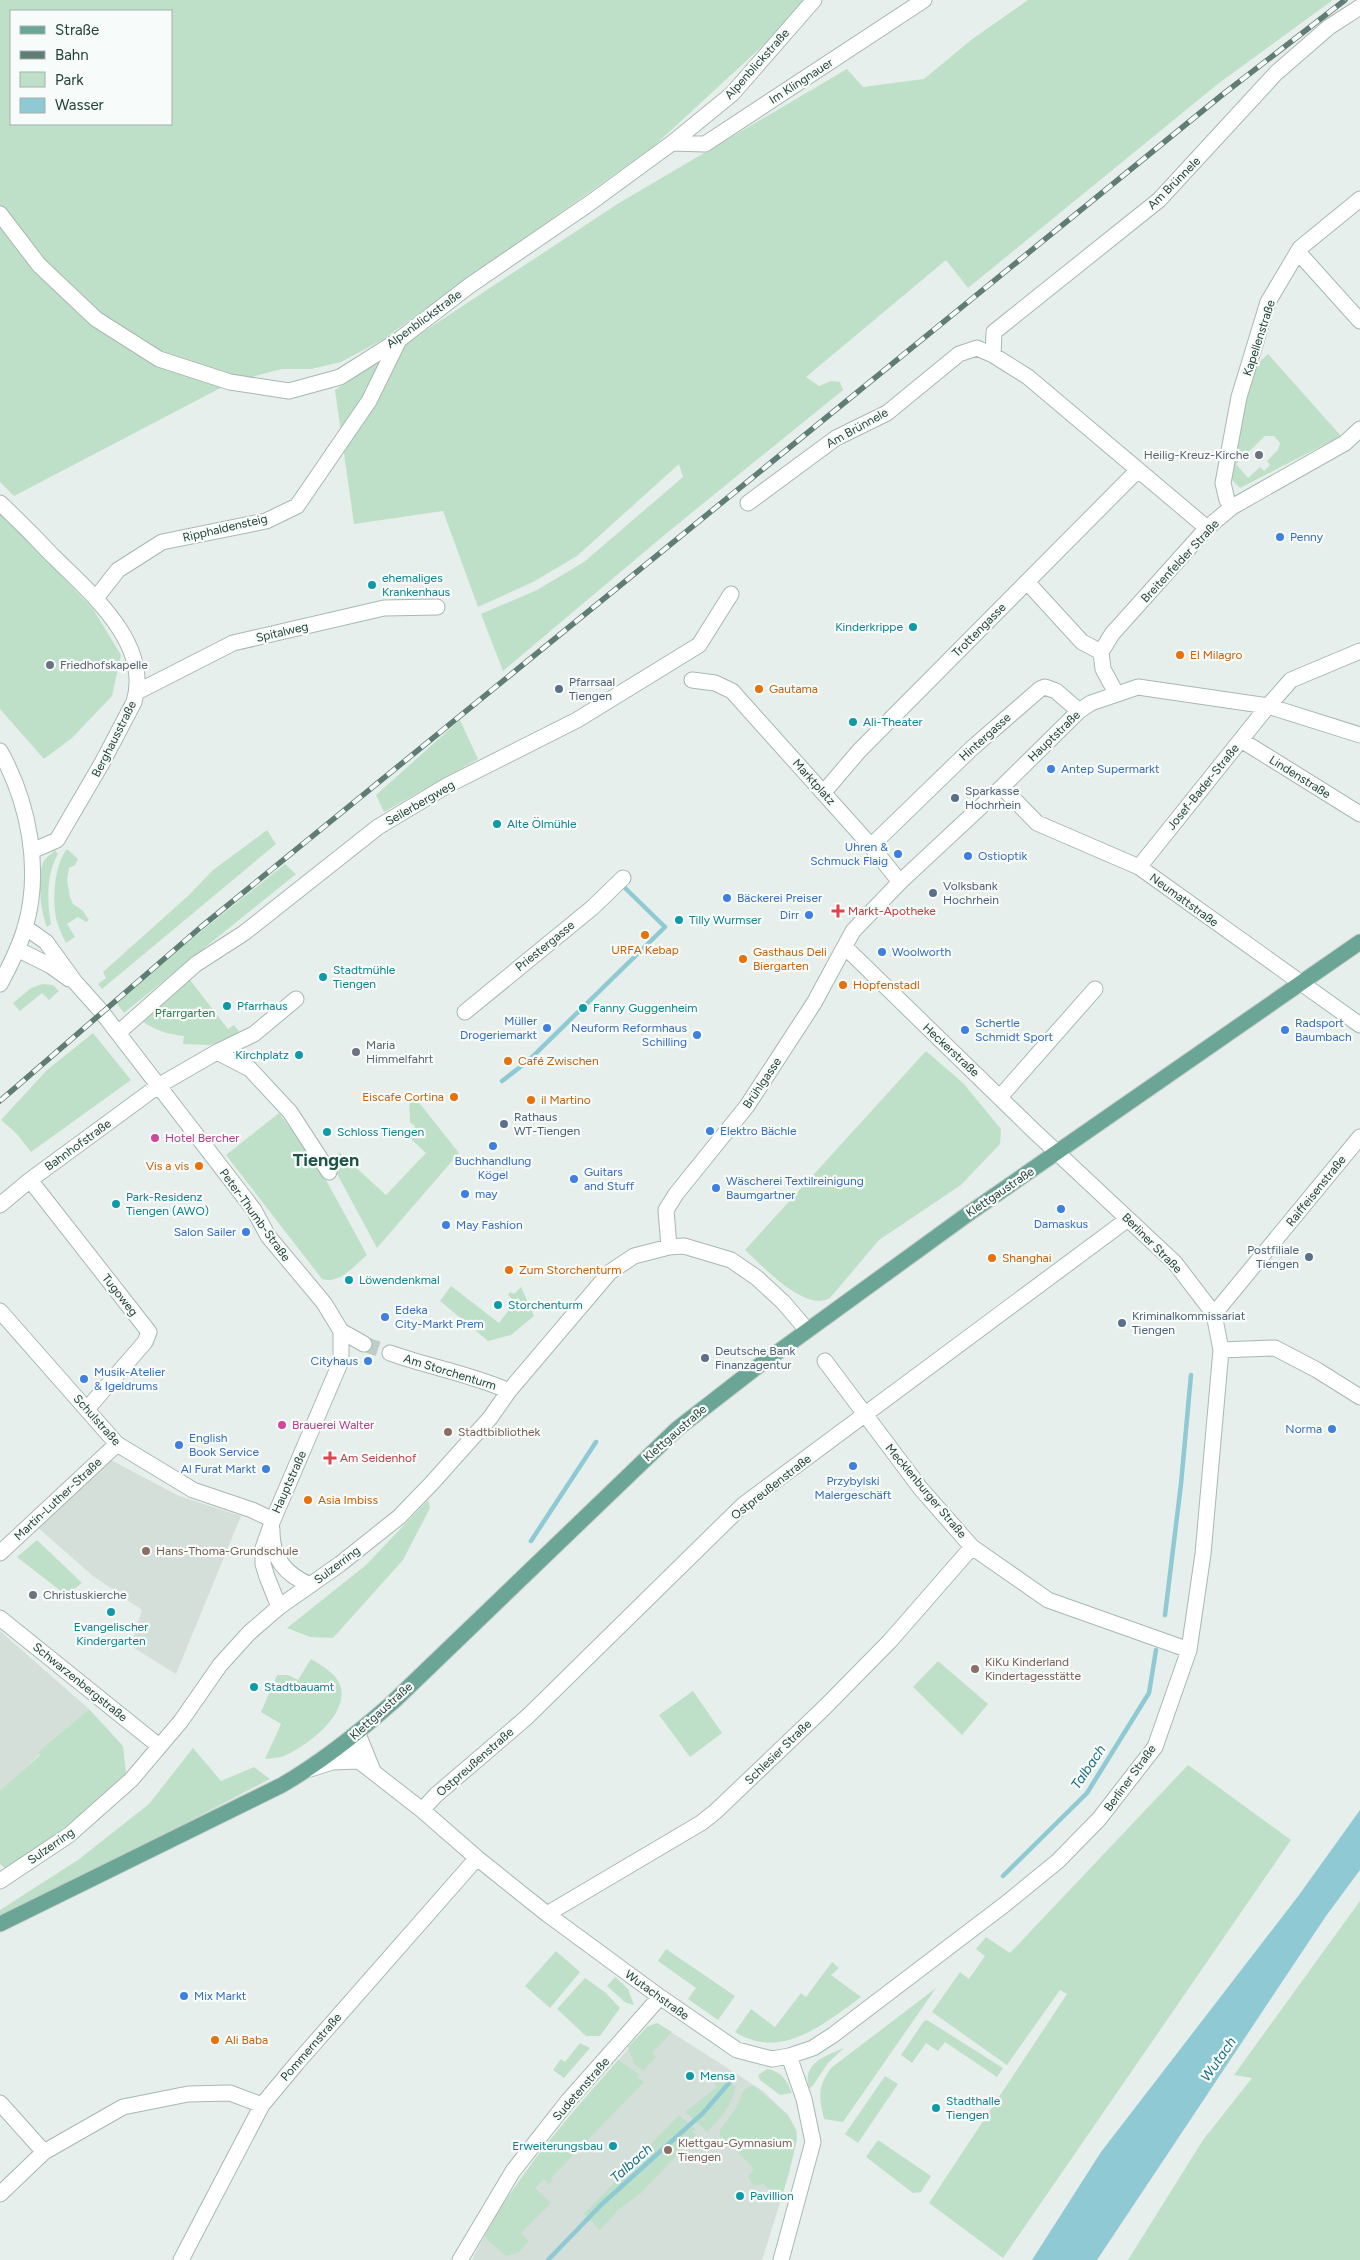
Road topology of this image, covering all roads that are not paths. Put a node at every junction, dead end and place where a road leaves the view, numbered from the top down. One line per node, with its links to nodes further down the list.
1 (814, 0): 4 (street, Alpenblickstraße)
2 (924, 0): 4 (street, Im Klingnauer)
3 (1360, 7): 10 (street, Am Brünnele)
4 (672, 143): 9 (street, Alpenblickstraße)
5 (1360, 199): 7 (street, Kapellenstraße)
6 (0, 214): 9 (street, Alpenblickstraße)
7 (1298, 252): 8 (street); 15 (street, Kapellenstraße)
8 (1360, 321)
9 (400, 339): 19 (street, Ripphaldensteig)
10 (993, 355): 12 (street, Am Brünnele); 14 (street, Am Brünnele)
11 (1360, 429): 15 (street, Breitenfelder Straße)
12 (1137, 470): 16 (street, Am Brünnele); 17 (street, Trottengasse)
13 (0, 503): 19 (street, Berghausstraße)
14 (748, 503)
15 (1232, 507): 16 (street, Breitenfelder Straße)
16 (1207, 528): 21 (street, Breitenfelder Straße)
17 (1028, 583): 21 (street); 32 (street, Trottengasse)
18 (731, 594): 50 (street, Seilerbergweg)
19 (96, 598): 24 (street, Berghausstraße)
20 (437, 607): 24 (street, Spitalweg)
21 (1101, 652): 25 (street)
22 (1360, 652): 26 (street, Josef-Bader-Straße)
23 (692, 680): 32 (street, Marktplatz)
24 (137, 692): 35 (street, Berghausstraße)
25 (1116, 693): 26 (street, Hauptstraße); 27 (street, Hauptstraße)
26 (1268, 706): 28 (street, Hauptstraße); 29 (street, Josef-Bader-Straße)
27 (1079, 711): 31 (street, Hauptstraße); 34 (street, Hintergasse)
28 (1360, 735)
29 (1241, 740): 33 (street, Lindenstraße); 36 (street, Josef-Bader-Straße)
30 (0, 751): 35 (street)
31 (1002, 788): 36 (street, Neumattstraße); 38 (street, Hauptstraße)
32 (824, 792): 34 (street, Marktplatz)
33 (1360, 814)
34 (871, 846): 38 (street, Marktplatz)
35 (32, 851): 39 (street)
36 (1139, 867): 45 (street, Neumattstraße)
37 (623, 878): 48 (street, Priestergasse)
38 (900, 882): 41 (street, Hauptstraße)
39 (25, 927): 42 (street); 43 (street, Peter-Thumb-Straße)
40 (1360, 942): 45 (main road, Klettgaustraße)
41 (845, 947): 53 (street, Heckerstraße); 60 (street, Brühlgasse)
42 (17, 949): 43 (street, Peter-Thumb-Straße); 44 (street)
43 (75, 982): 50 (street, Peter-Thumb-Straße)
44 (0, 984)
45 (1300, 984): 49 (street, Neumattstraße); 55 (main road, Klettgaustraße)
46 (1095, 989): 53 (street)
47 (296, 999): 51 (street)
48 (465, 1012)
49 (1360, 1025)
50 (118, 1033): 52 (street, Peter-Thumb-Straße)
51 (217, 1052): 52 (street); 56 (street)
52 (158, 1086): 57 (street, Bahnhofstraße); 64 (street, Peter-Thumb-Straße)
53 (1000, 1097): 55 (street, Heckerstraße)
54 (1360, 1137): 62 (street, Raiffeisenstraße)
55 (1058, 1152): 59 (street, Berliner Straße); 63 (main road, Klettgaustraße)
56 (329, 1172)
57 (30, 1180): 58 (street, Bahnhofstraße); 71 (street, Tugoweg)
58 (0, 1205)
59 (1128, 1219): 62 (street, Berliner Straße); 72 (street, Ostpreußenstraße)
60 (669, 1247): 63 (street, Sulzerring); 69 (street, Sulzerring)
61 (0, 1311): 71 (street, Schulstraße)
62 (1214, 1314): 66 (street, Berliner Straße)
63 (807, 1330): 81 (main road, Klettgaustraße)
64 (341, 1331): 65 (street); 74 (street, Hauptstraße)
65 (364, 1344)
66 (1221, 1350): 70 (street); 80 (street, Berliner Straße)
67 (390, 1353): 69 (street, Am Storchenturm)
68 (825, 1360): 72 (street, Mecklenburger Straße)
69 (509, 1391): 77 (street, Sulzerring)
70 (1360, 1397)
71 (87, 1409): 73 (street, Schulstraße)
72 (864, 1414): 75 (street, Mecklenburger Straße); 87 (street, Ostpreußenstraße)
73 (117, 1444): 74 (street, Schulstraße); 76 (street, Martin-Luther-Straße)
74 (273, 1520): 77 (street, Hauptstraße); 78 (street, Hauptstraße)
75 (972, 1546): 80 (street, Mecklenburger Straße); 90 (street, Schlesier Straße)
76 (0, 1554)
77 (311, 1584): 78 (street, Sulzerring)
78 (277, 1609): 83 (street, Sulzerring)
79 (0, 1618): 83 (street, Schwarzenbergstraße)
80 (1189, 1650): 93 (street, Berliner Straße)
81 (358, 1734): 82 (main road, Klettgaustraße); 86 (street, Wutachstraße)
82 (344, 1745): 84 (street, Wutachstraße); 85 (main road, Klettgaustraße)
83 (159, 1746): 89 (street, Sulzerring)
84 (359, 1761): 85 (street); 86 (street, Wutachstraße)
85 (307, 1771): 91 (main road, Klettgaustraße)
86 (373, 1771): 87 (street, Wutachstraße)
87 (422, 1810): 88 (street, Wutachstraße)
88 (477, 1858): 90 (street, Wutachstraße); 95 (street, Pommernstraße)
89 (0, 1881)
90 (547, 1914): 92 (street, Wutachstraße)
91 (0, 1924)
92 (660, 1998): 93 (street, Wutachstraße); 99 (street, Sudetenstraße)
93 (790, 2056): 100 (street)
94 (0, 2103): 96 (street)
95 (262, 2105): 96 (street); 98 (street, Pommernstraße)
96 (44, 2152): 97 (street)
97 (0, 2194)
98 (181, 2260)
99 (460, 2260)
100 (781, 2260)

